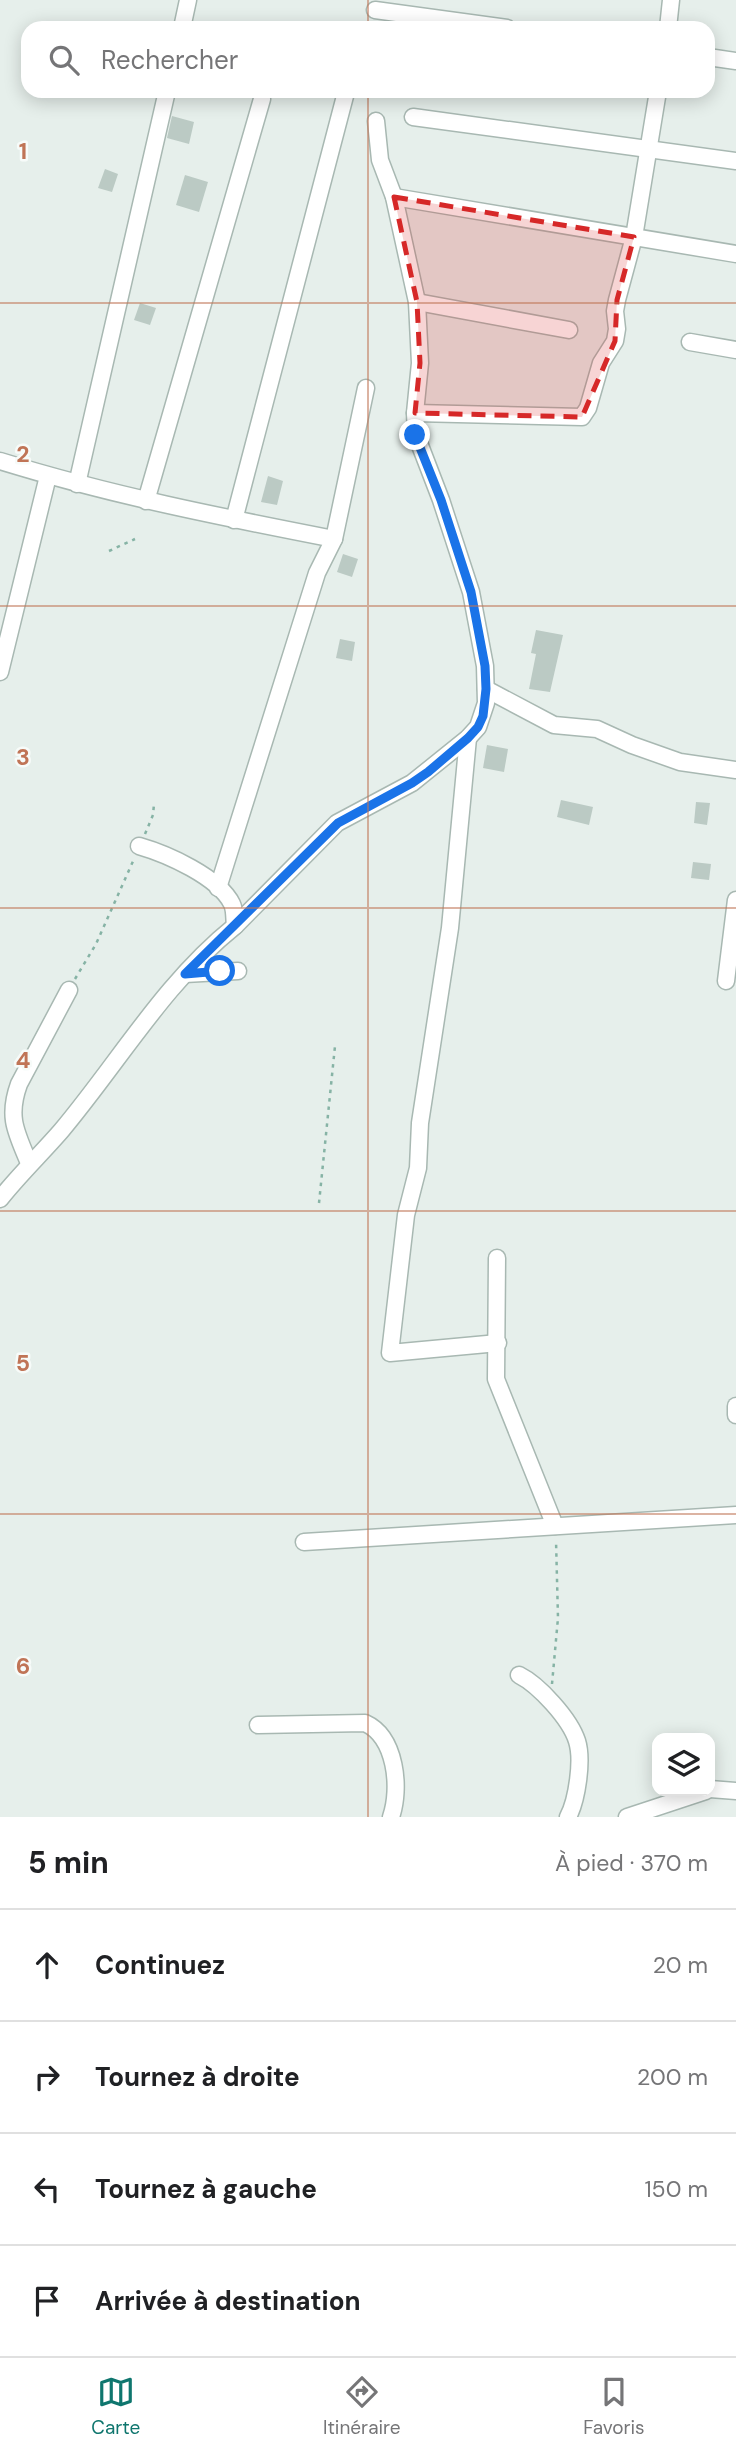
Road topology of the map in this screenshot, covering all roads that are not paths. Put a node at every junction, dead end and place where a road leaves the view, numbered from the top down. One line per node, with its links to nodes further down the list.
1 (188, 0): 4 (street)
2 (671, 0): 6 (street)
3 (375, 10): 5 (street)
4 (184, 21)
5 (456, 21)
6 (669, 21)
7 (715, 58): 8 (street)
8 (736, 61)
9 (165, 98): 28 (street)
10 (344, 98): 30 (street)
11 (657, 98): 15 (street)
12 (262, 99): 29 (street)
13 (413, 117): 15 (street)
14 (376, 121): 17 (street)
15 (649, 150): 16 (street); 18 (street)
16 (736, 161)
17 (394, 197): 18 (street); 20 (street)
18 (634, 237): 19 (street); 25 (street)
19 (736, 254)
20 (417, 302): 21 (street); 25 (street)
21 (569, 330)
22 (690, 342): 23 (street)
23 (736, 350)
24 (366, 388): 31 (street)
25 (415, 413): 33 (street)
26 (0, 461): 27 (street)
27 (48, 476): 28 (street); 32 (street)
28 (76, 484): 29 (street)
29 (146, 501): 30 (street)
30 (234, 520): 31 (street)
31 (334, 538): 37 (street)
32 (0, 672)
33 (486, 689): 34 (street); 35 (street)
34 (468, 738): 39 (street); 47 (street)
35 (736, 770)
36 (139, 846): 37 (street)
37 (218, 887): 39 (street)
38 (736, 900): 42 (street)
39 (235, 926): 41 (street)
40 (238, 971): 41 (street)
41 (185, 974): 44 (street)
42 (726, 981)
43 (69, 990): 44 (street)
44 (29, 1163): 45 (street)
45 (0, 1199)
46 (497, 1258): 47 (street)
47 (498, 1343): 51 (street)
48 (736, 1406): 49 (street)
49 (736, 1415)
50 (736, 1515): 51 (street)
51 (555, 1526): 52 (street)
52 (304, 1542)
53 (519, 1675): 59 (street)
54 (258, 1725): 58 (street)
55 (715, 1790): 56 (street)
56 (736, 1791)
57 (690, 1796): 60 (street)
58 (391, 1817)
59 (568, 1817)
60 (627, 1817)

